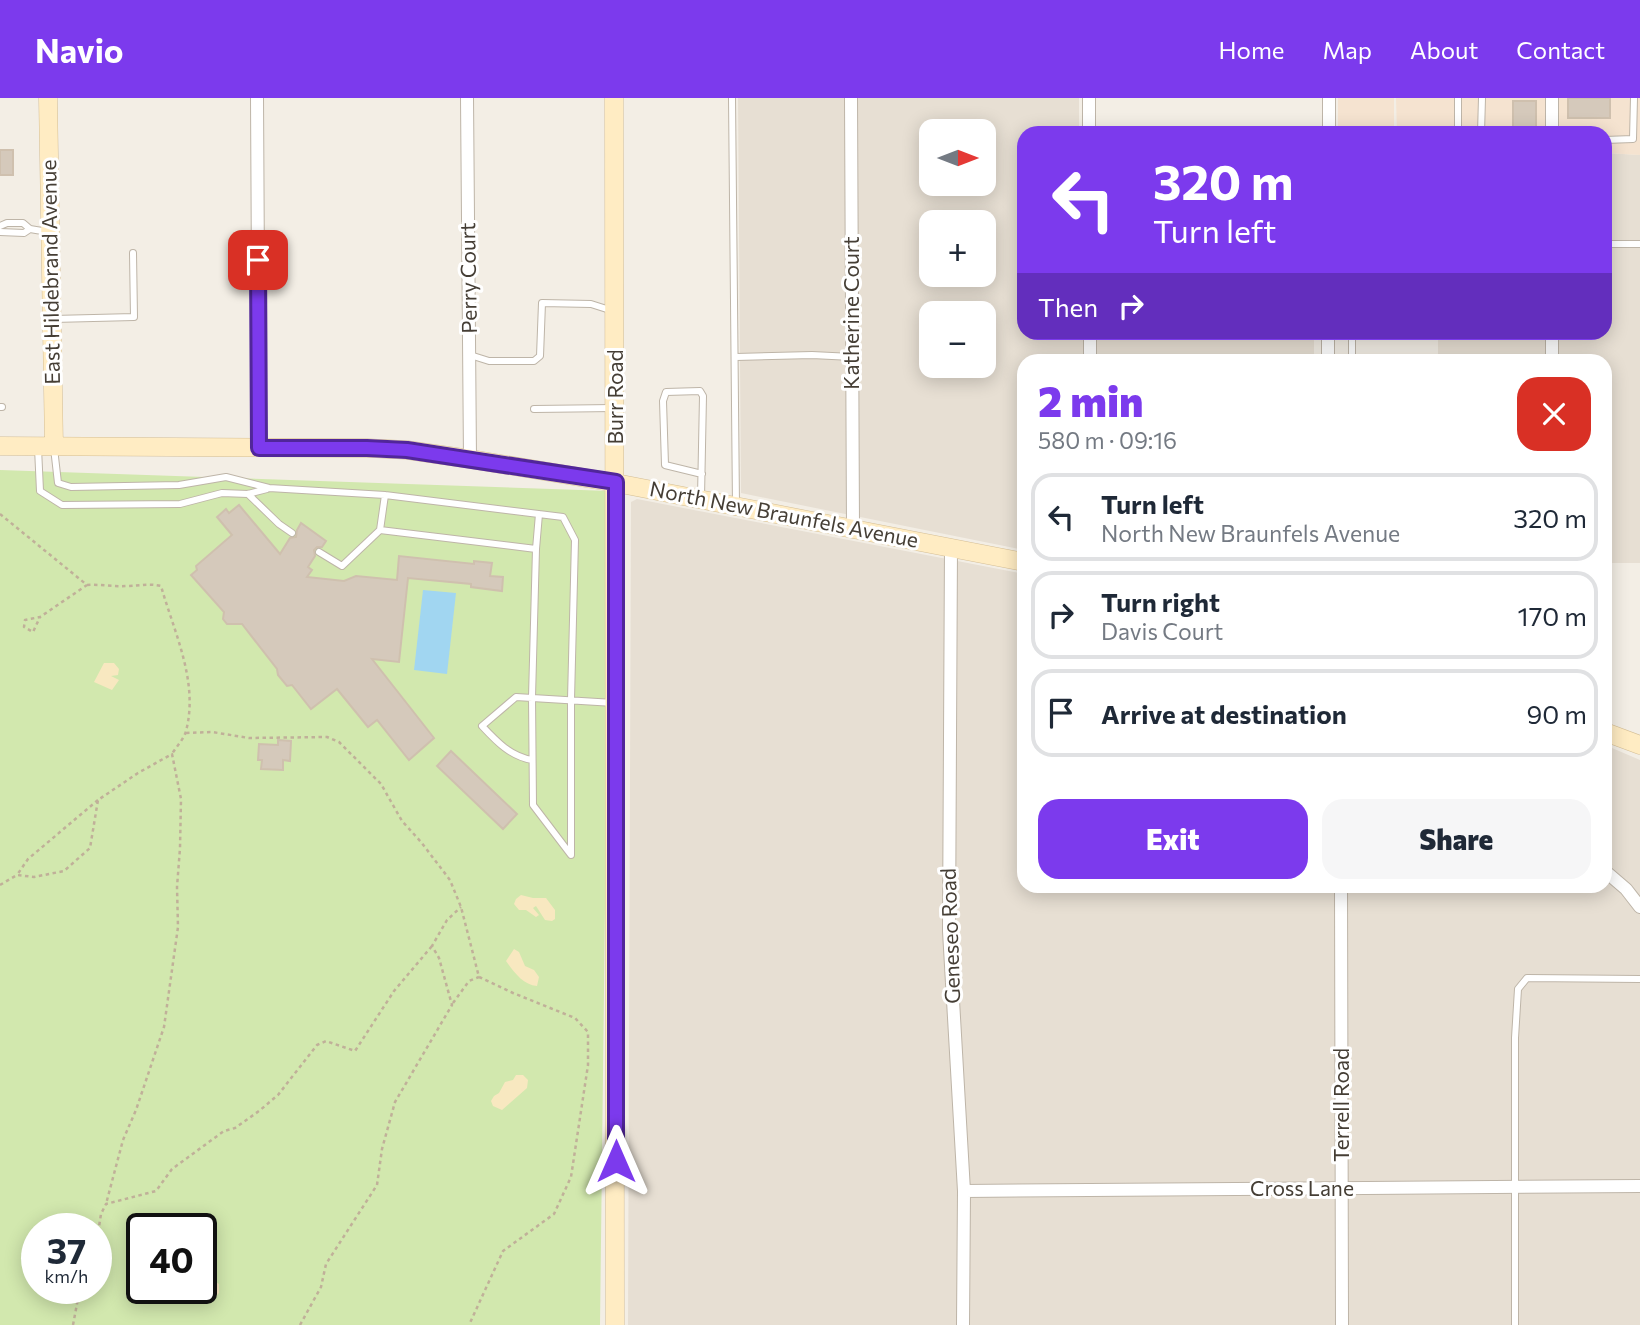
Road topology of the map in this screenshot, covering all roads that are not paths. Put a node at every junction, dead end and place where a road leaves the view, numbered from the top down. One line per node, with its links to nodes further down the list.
1 (48, 98): 22 (street, East Hildebrand Avenue)
2 (257, 98): 35 (street)
3 (467, 98): 28 (street, Perry Court)
4 (614, 98): 26 (street, Burr Road)
5 (732, 98): 29 (lane)
6 (852, 98): 30 (street, Katherine Court)
7 (1089, 98): 13 (street)
8 (1329, 98): 14 (street)
9 (1458, 98): 15 (lane)
10 (1482, 98): 16 (lane)
11 (1552, 98): 17 (street)
12 (1634, 98): 18 (lane)
13 (1089, 126)
14 (1329, 126)
15 (1458, 126)
16 (1480, 126)
17 (1552, 126)
18 (1612, 140)
19 (0, 226): 20 (lane)
20 (30, 229): 21 (lane); 22 (lane)
21 (0, 232)
22 (50, 232): 27 (street, East Hildebrand Avenue)
23 (1612, 244): 24 (lane)
24 (1640, 244)
25 (133, 253): 27 (lane)
26 (615, 312): 28 (lane); 31 (street, Burr Road)
27 (51, 320): 34 (street, East Hildebrand Avenue)
28 (470, 355): 36 (street, Perry Court)
29 (736, 357): 30 (lane); 45 (lane)
30 (852, 357): 47 (street, Katherine Court)
31 (616, 408): 32 (lane); 38 (street, Burr Road)
32 (534, 409)
33 (0, 446): 34 (street, North New Braunfels Avenue)
34 (46, 446): 35 (street, North New Braunfels Avenue); 39 (lane); 44 (lane)
35 (259, 448): 36 (street, North New Braunfels Avenue)
36 (470, 459): 38 (street, North New Braunfels Avenue)
37 (702, 474): 37 (lane); 43 (lane)
38 (616, 482): 43 (street, North New Braunfels Avenue); 56 (street, Burr Road)
39 (62, 484): 40 (lane); 44 (lane)
40 (269, 488): 41 (lane); 42 (lane)
41 (248, 494): 44 (lane); 49 (lane)
42 (385, 495): 46 (lane); 48 (lane)
43 (701, 499): 45 (street, North New Braunfels Avenue)
44 (55, 500)
45 (736, 506): 47 (street, North New Braunfels Avenue)
46 (539, 514): 51 (lane); 55 (lane)
47 (853, 528): 50 (street, North New Braunfels Avenue)
48 (380, 530): 51 (lane); 52 (lane)
49 (292, 533)
50 (951, 547): 53 (street, North New Braunfels Avenue); 67 (street, Geneseo Road)
51 (536, 549): 54 (lane)
52 (319, 552)
53 (1017, 561)
54 (531, 697): 55 (lane); 59 (lane); 59 (lane)
55 (571, 699): 56 (lane); 59 (lane)
56 (616, 703): 68 (street, Burr Road)
57 (1612, 735): 58 (street)
58 (1640, 745)
59 (532, 760)
60 (1612, 876): 62 (street)
61 (1341, 893): 66 (street, Terrell Road)
62 (1640, 907)
63 (1640, 979): 64 (lane)
64 (1516, 1186): 65 (street, Cross Lane); 66 (street, Cross Lane); 71 (lane)
65 (1640, 1186)
66 (1342, 1189): 67 (street, Cross Lane); 70 (street, Terrell Road)
67 (964, 1191): 69 (street, Geneseo Road)
68 (615, 1325)
69 (963, 1325)
70 (1342, 1325)
71 (1515, 1325)

